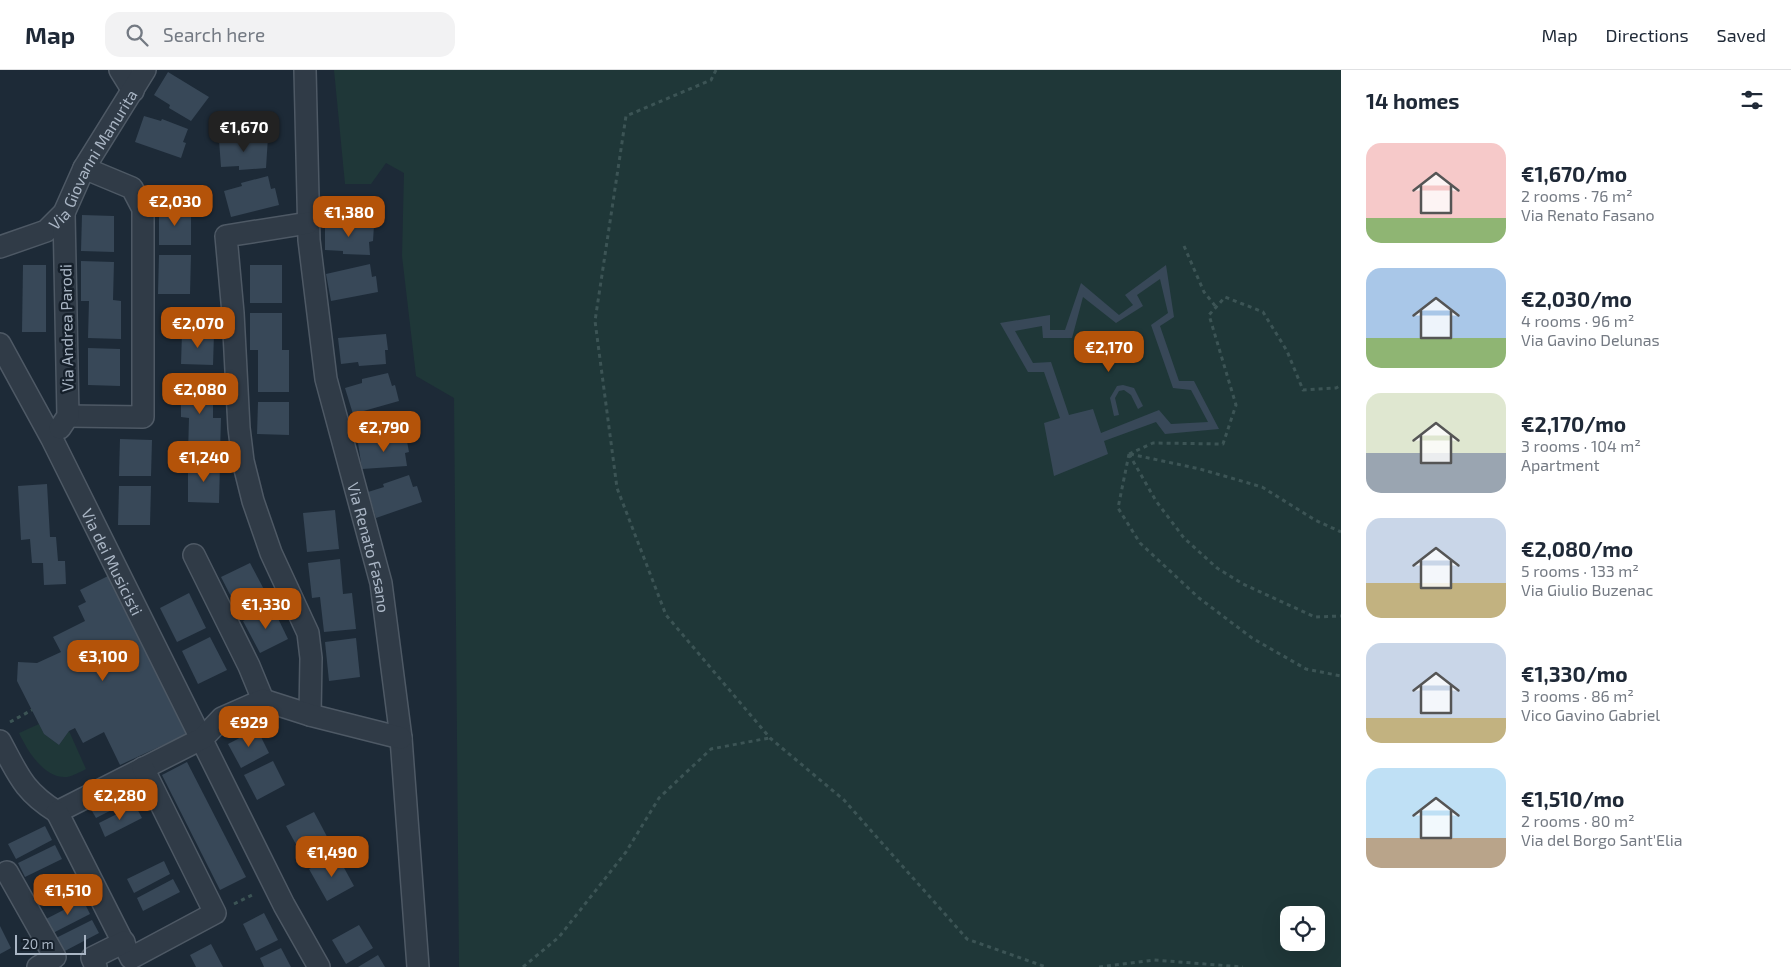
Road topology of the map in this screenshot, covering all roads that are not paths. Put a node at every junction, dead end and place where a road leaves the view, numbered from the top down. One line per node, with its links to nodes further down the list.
1 (120, 70): 4 (street)
2 (145, 70): 4 (street, Via Giovanni Manurita)
3 (305, 70): 7 (street, Via Renato Fasano)
4 (133, 91): 5 (street, Via Giovanni Manurita)
5 (84, 168): 6 (street, Via Giovanni Manurita); 10 (street)
6 (64, 213): 8 (street, Via Giovanni Manurita); 10 (street, Via Andrea Parodi)
7 (308, 223): 14 (street); 17 (street, Via Renato Fasano)
8 (0, 247)
9 (0, 344): 11 (street, Via dei Musicisti)
10 (68, 416): 11 (street)
11 (52, 439): 16 (street, Via dei Musicisti)
12 (194, 556): 13 (street)
13 (263, 700): 14 (street); 16 (street)
14 (310, 715): 17 (street)
15 (5, 731): 19 (street)
16 (203, 738): 18 (street); 24 (street, Via dei Musicisti)
17 (402, 738): 25 (street, Via Renato Fasano)
18 (143, 768): 19 (street); 21 (street)
19 (57, 812): 21 (street)
20 (7, 872): 22 (street)
21 (124, 942): 23 (street)
22 (38, 967)
23 (96, 967)
24 (319, 967)
25 (418, 967)

